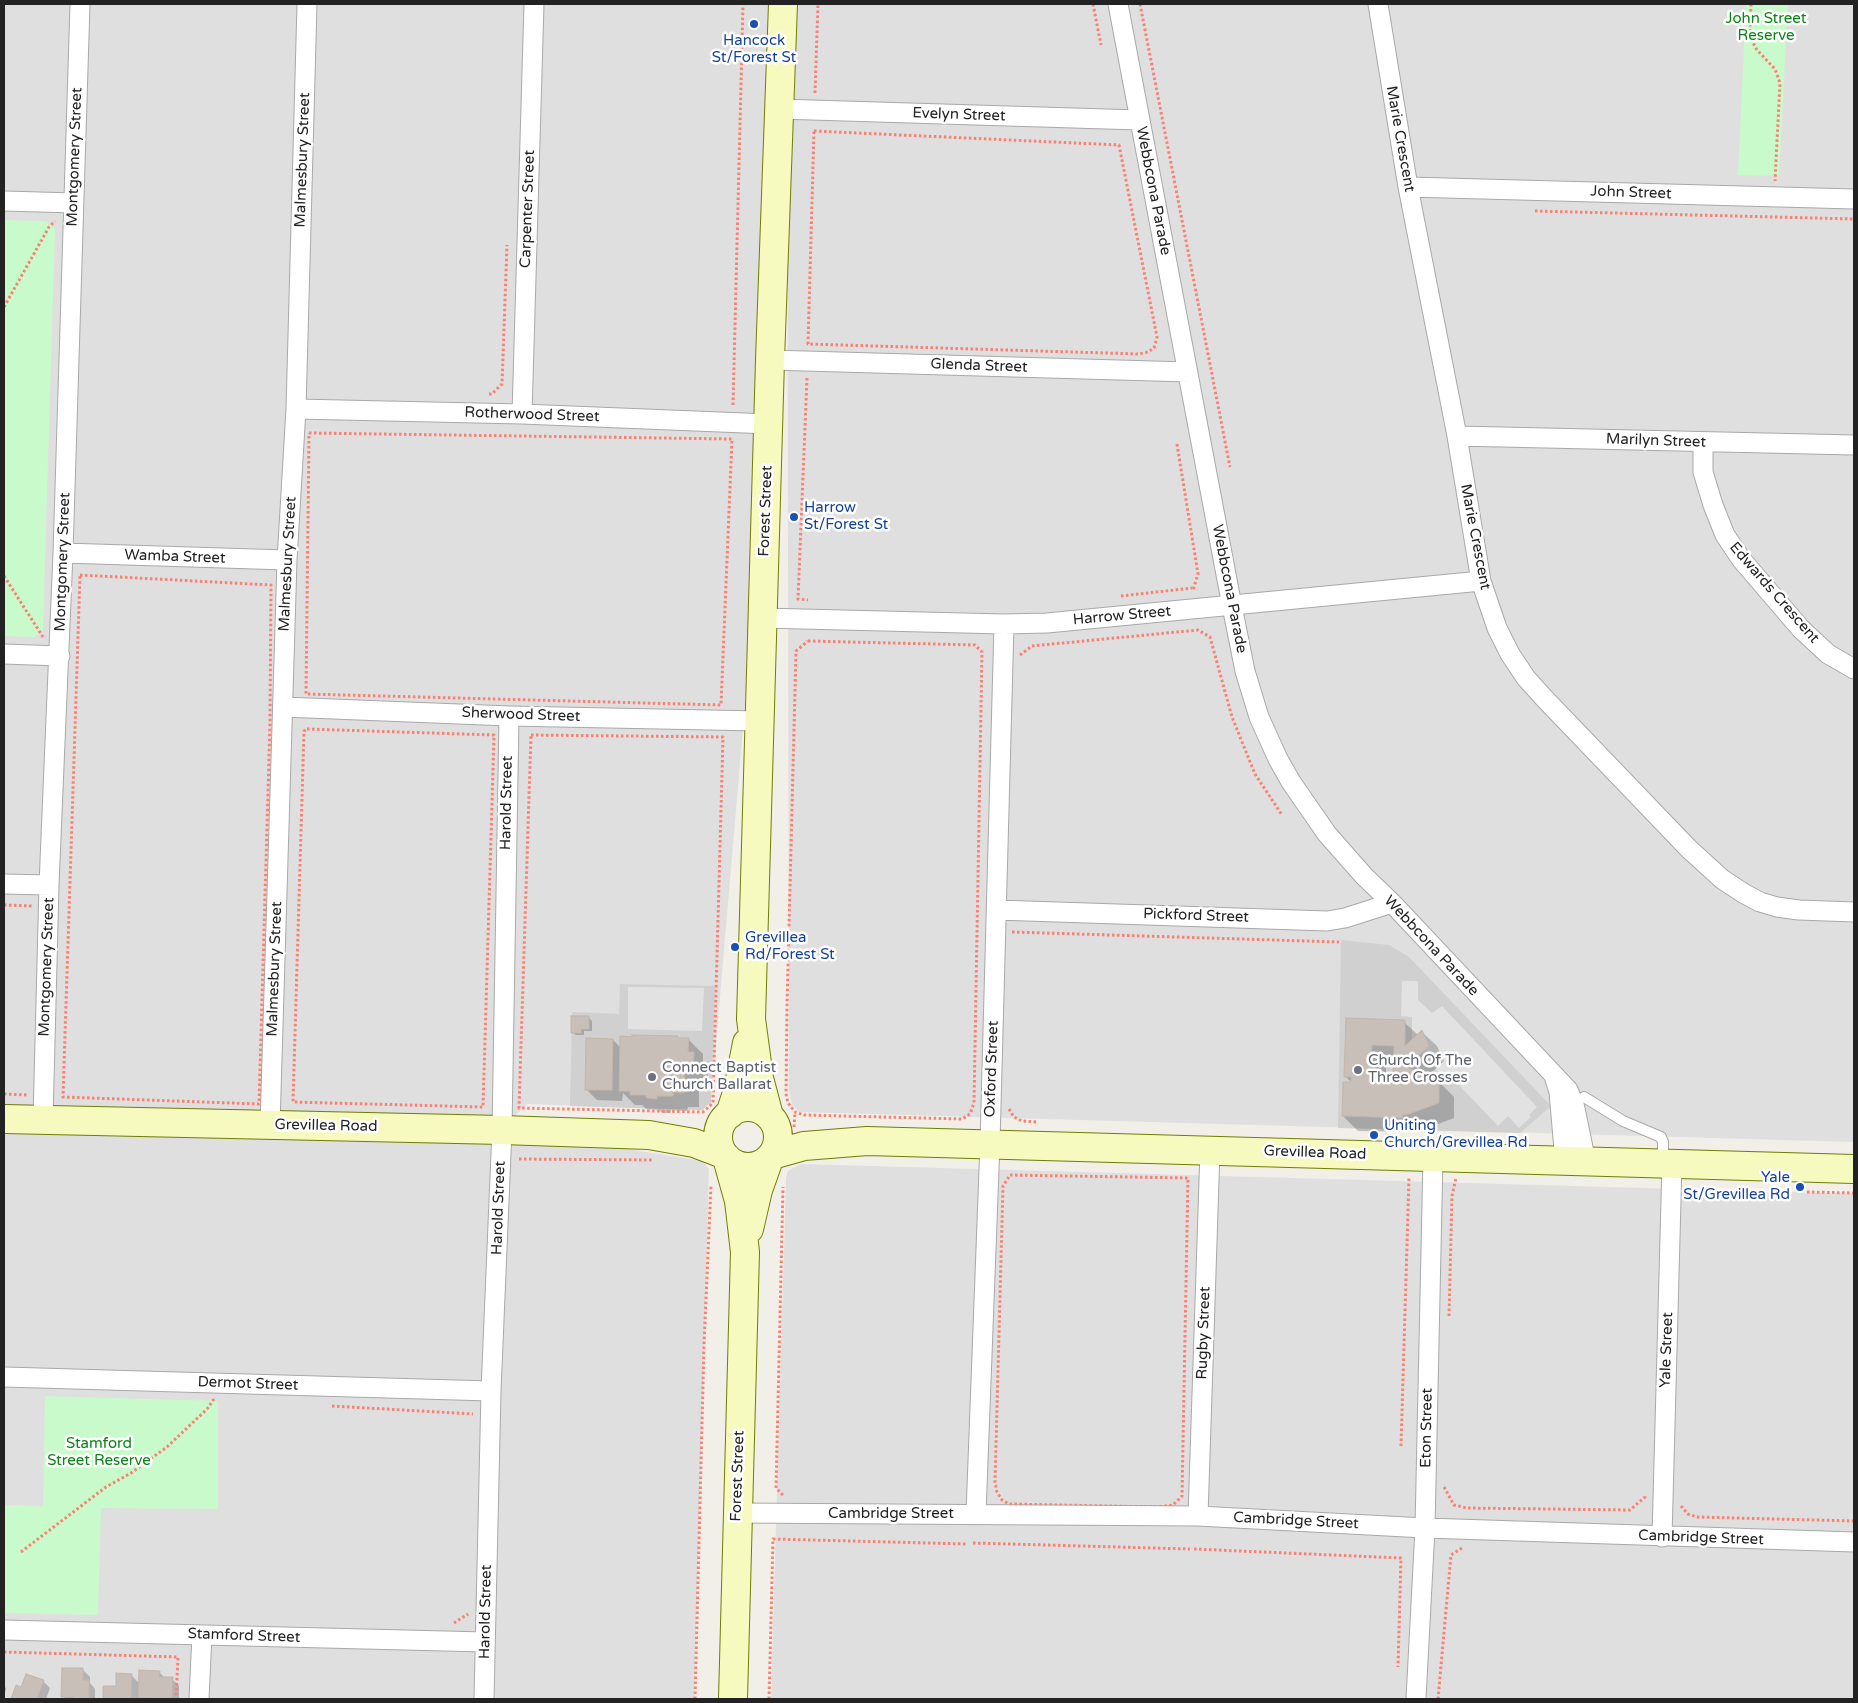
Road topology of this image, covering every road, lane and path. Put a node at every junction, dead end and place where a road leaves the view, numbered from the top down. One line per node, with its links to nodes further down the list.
1 (80, 4): 20 (street, Montgomery Street)
2 (307, 4): 31 (street, Malmesbury Street)
3 (534, 4): 32 (street, Carpenter Street)
4 (743, 4): 30 (path)
5 (782, 4): 14 (street, Forest Street)
6 (818, 4): 13 (path)
7 (1093, 4): 12 (path)
8 (1118, 4): 15 (street, Webbcona Parade)
9 (1140, 4): 38 (path)
10 (1378, 4): 16 (street, Marie Crescent)
11 (1751, 4): 17 (path)
12 (1101, 46)
13 (815, 93)
14 (779, 110): 15 (street, Evelyn Street); 27 (street, Forest Street)
15 (1139, 120): 28 (street, Webbcona Parade)
16 (1408, 187): 17 (street, John Street); 34 (street, Marie Crescent)
17 (1774, 197): 18 (street, John Street)
18 (1854, 199)
19 (4, 201): 20 (street)
20 (74, 203): 39 (street, Montgomery Street)
21 (1535, 210): 22 (path)
22 (1854, 219)
23 (55, 220): 24 (path)
24 (4, 306)
25 (808, 344): 26 (path)
26 (1154, 348)
27 (770, 360): 28 (street, Glenda Street); 33 (street, Forest Street)
28 (1188, 372): 47 (street, Webbcona Parade)
29 (807, 378): 46 (path)
30 (733, 405)
31 (296, 410): 32 (street, Rotherwood Street); 40 (street, Malmesbury Street)
32 (522, 414): 33 (street, Rotherwood Street)
33 (769, 424): 48 (street, Forest Street)
34 (1457, 436): 35 (street, Marilyn Street); 43 (street, Marie Crescent)
35 (1703, 443): 37 (street, Marilyn Street); 54 (street, Edwards Crescent)
36 (1177, 444): 45 (path)
37 (1854, 445)
38 (1230, 467)
39 (63, 553): 40 (street, Wamba Street); 53 (street, Montgomery Street)
40 (287, 560): 57 (street, Malmesbury Street)
41 (80, 575): 44 (path)
42 (4, 576): 50 (path)
43 (1481, 581): 47 (street, Harrow Street); 72 (street, Marie Crescent)
44 (271, 585)
45 (1116, 597)
46 (817, 600)
47 (1232, 606): 49 (street, Harrow Street); 67 (street, Webbcona Parade)
48 (762, 618): 49 (street, Harrow Street); 59 (street, Forest Street)
49 (1004, 624): 70 (street, Oxford Street)
50 (44, 639)
51 (4, 654): 53 (street)
52 (1019, 655): 63 (path)
53 (60, 656): 66 (street, Montgomery Street)
54 (1854, 669)
55 (306, 694): 56 (path)
56 (722, 705)
57 (283, 707): 58 (street, Sherwood Street); 87 (street, Malmesbury Street)
58 (509, 716): 59 (street, Sherwood Street); 88 (street, Harold Street)
59 (760, 721): 75 (street, Forest Street)
60 (494, 734): 80 (path)
61 (531, 736): 81 (path)
62 (723, 737): 82 (path)
63 (1282, 815)
64 (70, 882): 79 (path)
65 (4, 884): 66 (street)
66 (49, 885): 85 (street, Montgomery Street)
67 (1392, 903): 70 (street, Pickford Street); 97 (street, Webbcona Parade)
68 (4, 905): 69 (path)
69 (35, 906)
70 (997, 910): 90 (street, Oxford Street)
71 (977, 911): 86 (path)
72 (1854, 912)
73 (1011, 932): 74 (path)
74 (1339, 942)
75 (751, 1019): 82 (street); 86 (street)
76 (4, 1094): 77 (path)
77 (28, 1094)
78 (1584, 1097): 98 (lane)
79 (63, 1098)
80 (292, 1102)
81 (519, 1108)
82 (719, 1115): 86 (street, Grevillea Road); 91 (street, Grevillea Road); 93 (street)
83 (4, 1119): 85 (street, Grevillea Road)
84 (959, 1119): 86 (path)
85 (43, 1120): 87 (street, Grevillea Road)
86 (783, 1120): 89 (street, Grevillea Road); 94 (street)
87 (270, 1125): 88 (street, Grevillea Road)
88 (502, 1130): 91 (street, Grevillea Road); 108 (street, Harold Street)
89 (867, 1141): 90 (street, Grevillea Road); 94 (street, Grevillea Road)
90 (990, 1143): 92 (street, Grevillea Road); 115 (street, Oxford Street)
91 (653, 1147): 93 (street, Grevillea Road); 96 (path)
92 (1210, 1150): 95 (street, Grevillea Road); 116 (street, Rugby Street)
93 (725, 1156): 94 (street, Grevillea Road); 105 (street, Forest Street)
94 (771, 1157): 105 (street, Forest Street)
95 (1433, 1157): 97 (street, Grevillea Road); 118 (street, Eton Street)
96 (519, 1158)
97 (1575, 1161): 98 (street, Grevillea Road)
98 (1667, 1163): 99 (street, Grevillea Road); 119 (street, Yale Street)
99 (1854, 1169)
100 (1010, 1175): 101 (path)
101 (1188, 1178)
102 (1410, 1178): 109 (path)
103 (711, 1183): 133 (path)
104 (784, 1184): 110 (path)
105 (745, 1252): 114 (street, Forest Street)
106 (4, 1377): 107 (street, Dermot Street)
107 (219, 1384): 108 (street, Dermot Street); 123 (path)
108 (491, 1392): 127 (street, Harold Street)
109 (1401, 1446)
110 (776, 1488)
111 (1444, 1488): 113 (path)
112 (1681, 1505): 117 (path)
113 (1630, 1510)
114 (737, 1513): 115 (street, Cambridge Street); 134 (street, Forest Street)
115 (976, 1514): 116 (street, Cambridge Street)
116 (1198, 1516): 118 (street, Cambridge Street)
117 (1854, 1521)
118 (1425, 1528): 119 (street, Cambridge Street); 136 (street, Eton Street)
119 (1662, 1537): 120 (street, Cambridge Street)
120 (1854, 1542)
121 (973, 1543): 129 (path)
122 (967, 1544): 135 (path)
123 (21, 1552)
124 (1451, 1555): 137 (path)
125 (4, 1630): 126 (street, Stamford Street)
126 (202, 1635): 127 (street, Stamford Street); 131 (street)
127 (485, 1642): 132 (street, Harold Street)
128 (4, 1652): 130 (path)
129 (1398, 1671)
130 (176, 1699)
131 (199, 1699)
132 (484, 1699)
133 (695, 1699)
134 (732, 1699)
135 (769, 1699)
136 (1416, 1699)
137 (1438, 1699)

